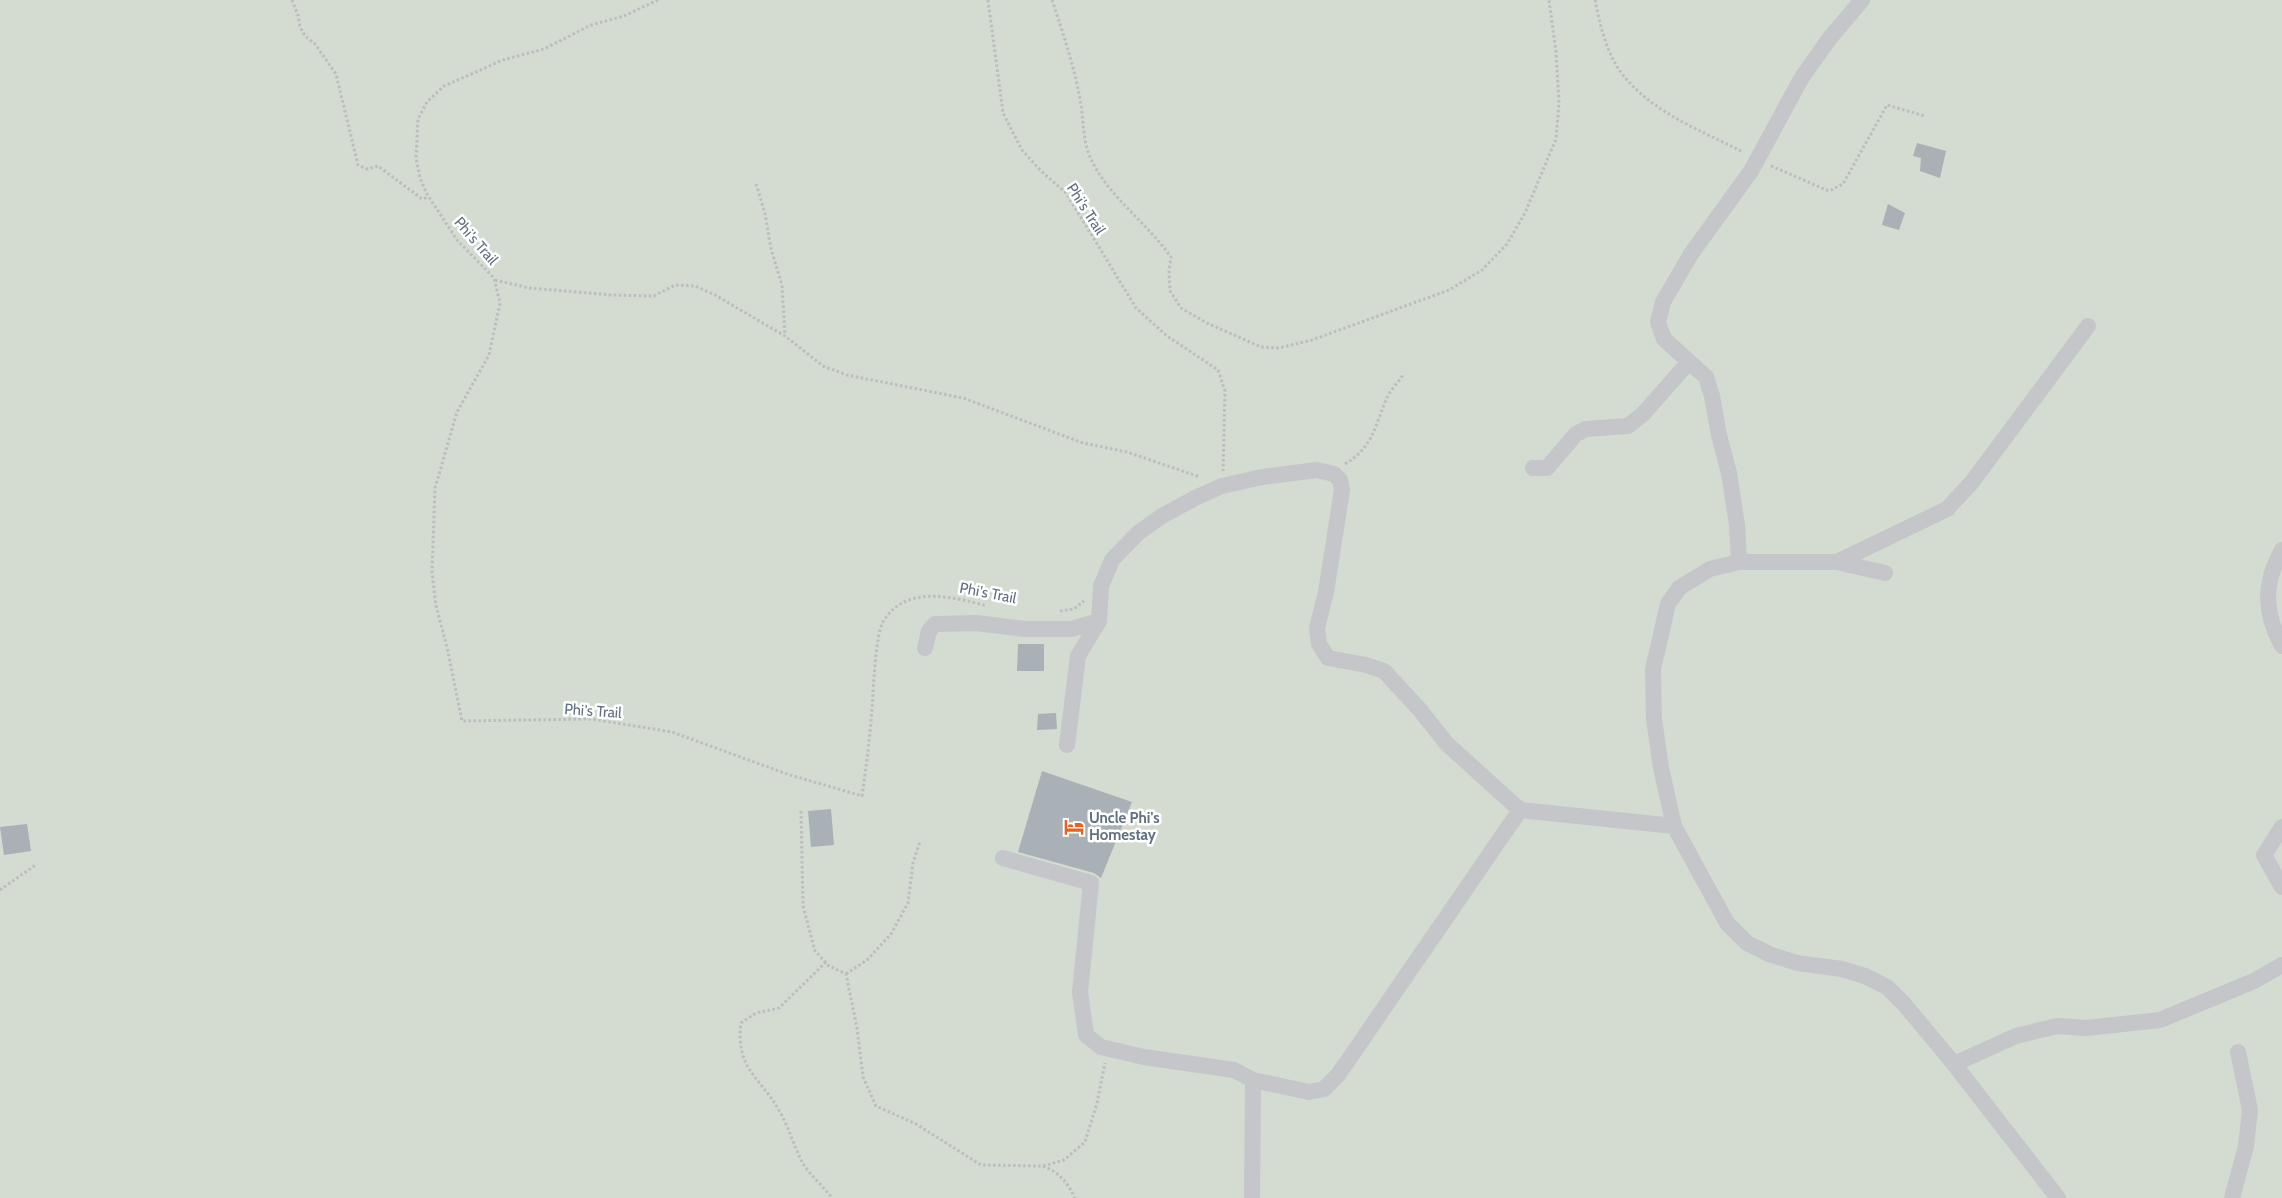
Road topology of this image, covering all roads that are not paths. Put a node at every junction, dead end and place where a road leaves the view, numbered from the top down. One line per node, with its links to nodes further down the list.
1 (1862, 0): 3 (street)
2 (2088, 326): 7 (street)
3 (1688, 362): 4 (street); 6 (street)
4 (1533, 468)
5 (2282, 550): 10 (street)
6 (1739, 562): 7 (street); 14 (street)
7 (1837, 562): 8 (street)
8 (1885, 573)
9 (1099, 621): 11 (street); 12 (street); 13 (street)
10 (2282, 646)
11 (925, 648)
12 (1067, 746)
13 (1520, 810): 14 (street); 21 (street)
14 (1674, 826): 20 (street)
15 (2282, 827): 17 (street)
16 (1003, 858): 21 (street)
17 (2282, 887)
18 (2282, 965): 20 (street)
19 (2238, 1052): 24 (street)
20 (1954, 1064): 23 (street)
21 (1253, 1080): 22 (street)
22 (1252, 1198)
23 (2058, 1198)
24 (2232, 1198)

